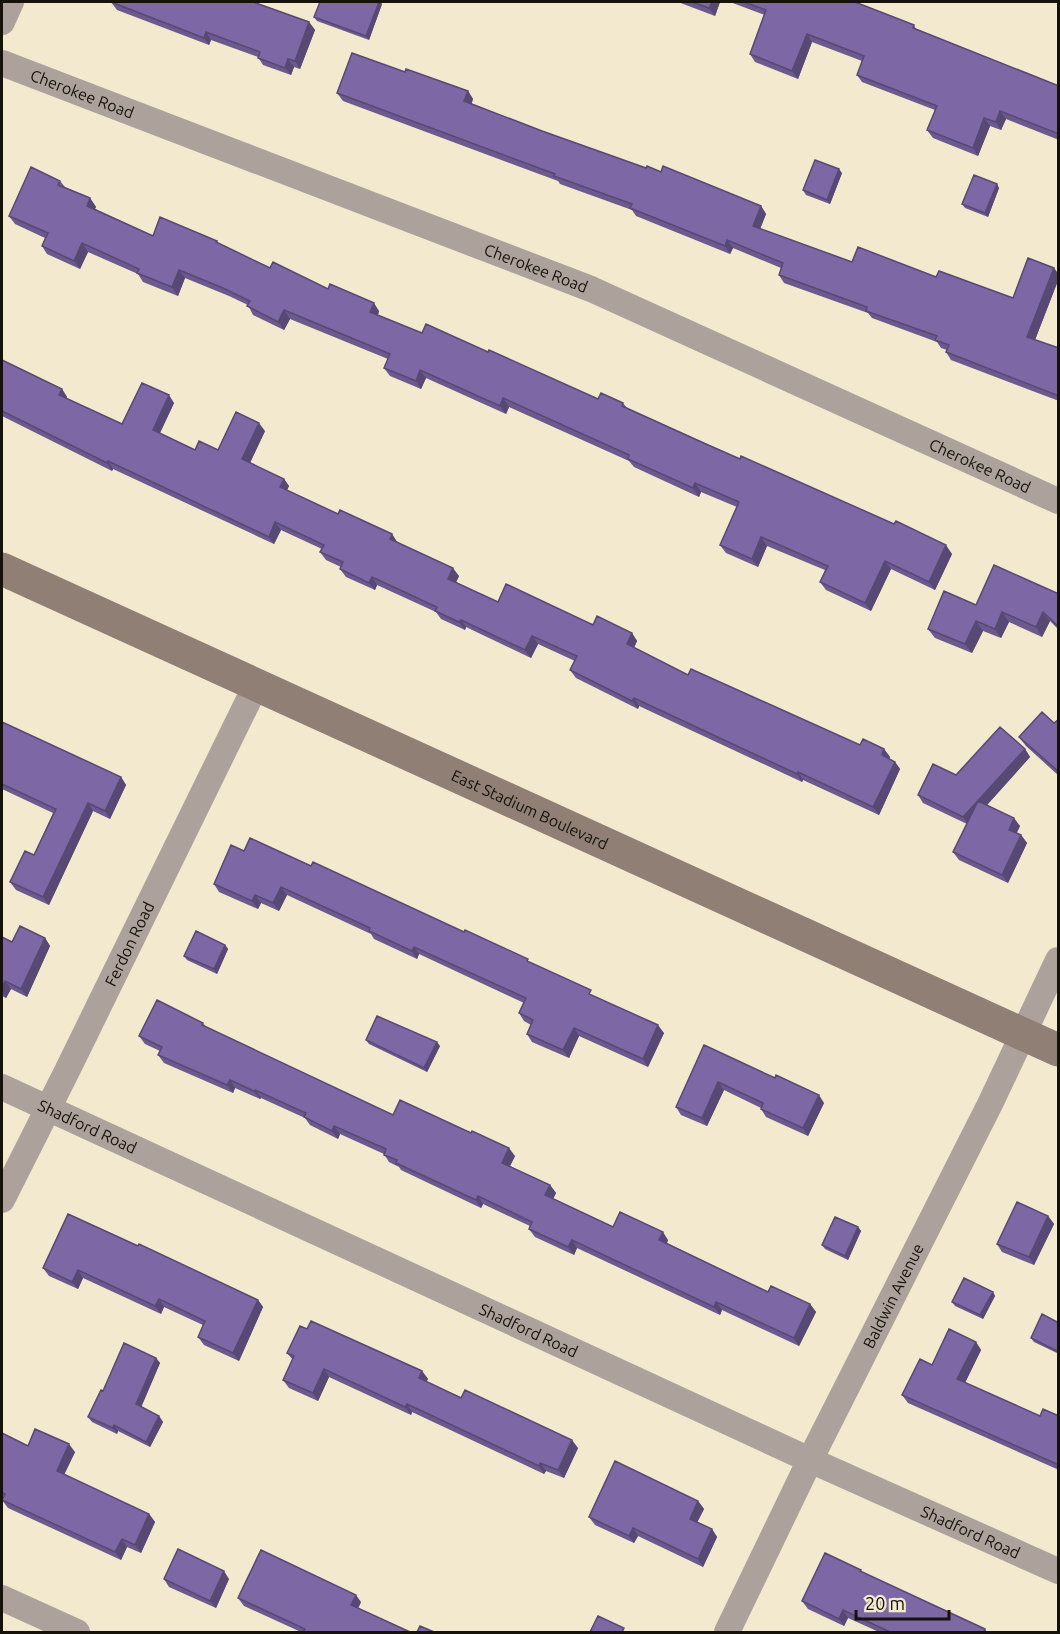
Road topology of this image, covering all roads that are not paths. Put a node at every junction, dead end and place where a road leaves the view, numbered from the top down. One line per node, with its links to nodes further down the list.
1 (11, 2): 2 (street)
2 (2, 22)
3 (2, 63): 4 (street, Cherokee Road)
4 (1059, 501)
5 (2, 569): 6 (main road, East Stadium Boulevard)
6 (256, 685): 8 (main road, East Stadium Boulevard); 11 (street, Ferdon Road)
7 (1059, 960): 8 (street, Baldwin Avenue)
8 (1022, 1034): 9 (main road, East Stadium Boulevard); 13 (street, Baldwin Avenue)
9 (1059, 1050)
10 (2, 1087): 11 (street, Shadford Road)
11 (48, 1108): 12 (street, Ferdon Road); 13 (street, Shadford Road)
12 (2, 1200)
13 (810, 1460): 14 (street, Shadford Road); 17 (street, Baldwin Avenue)
14 (1059, 1571)
15 (2, 1598): 16 (street)
16 (77, 1632)
17 (727, 1632)

